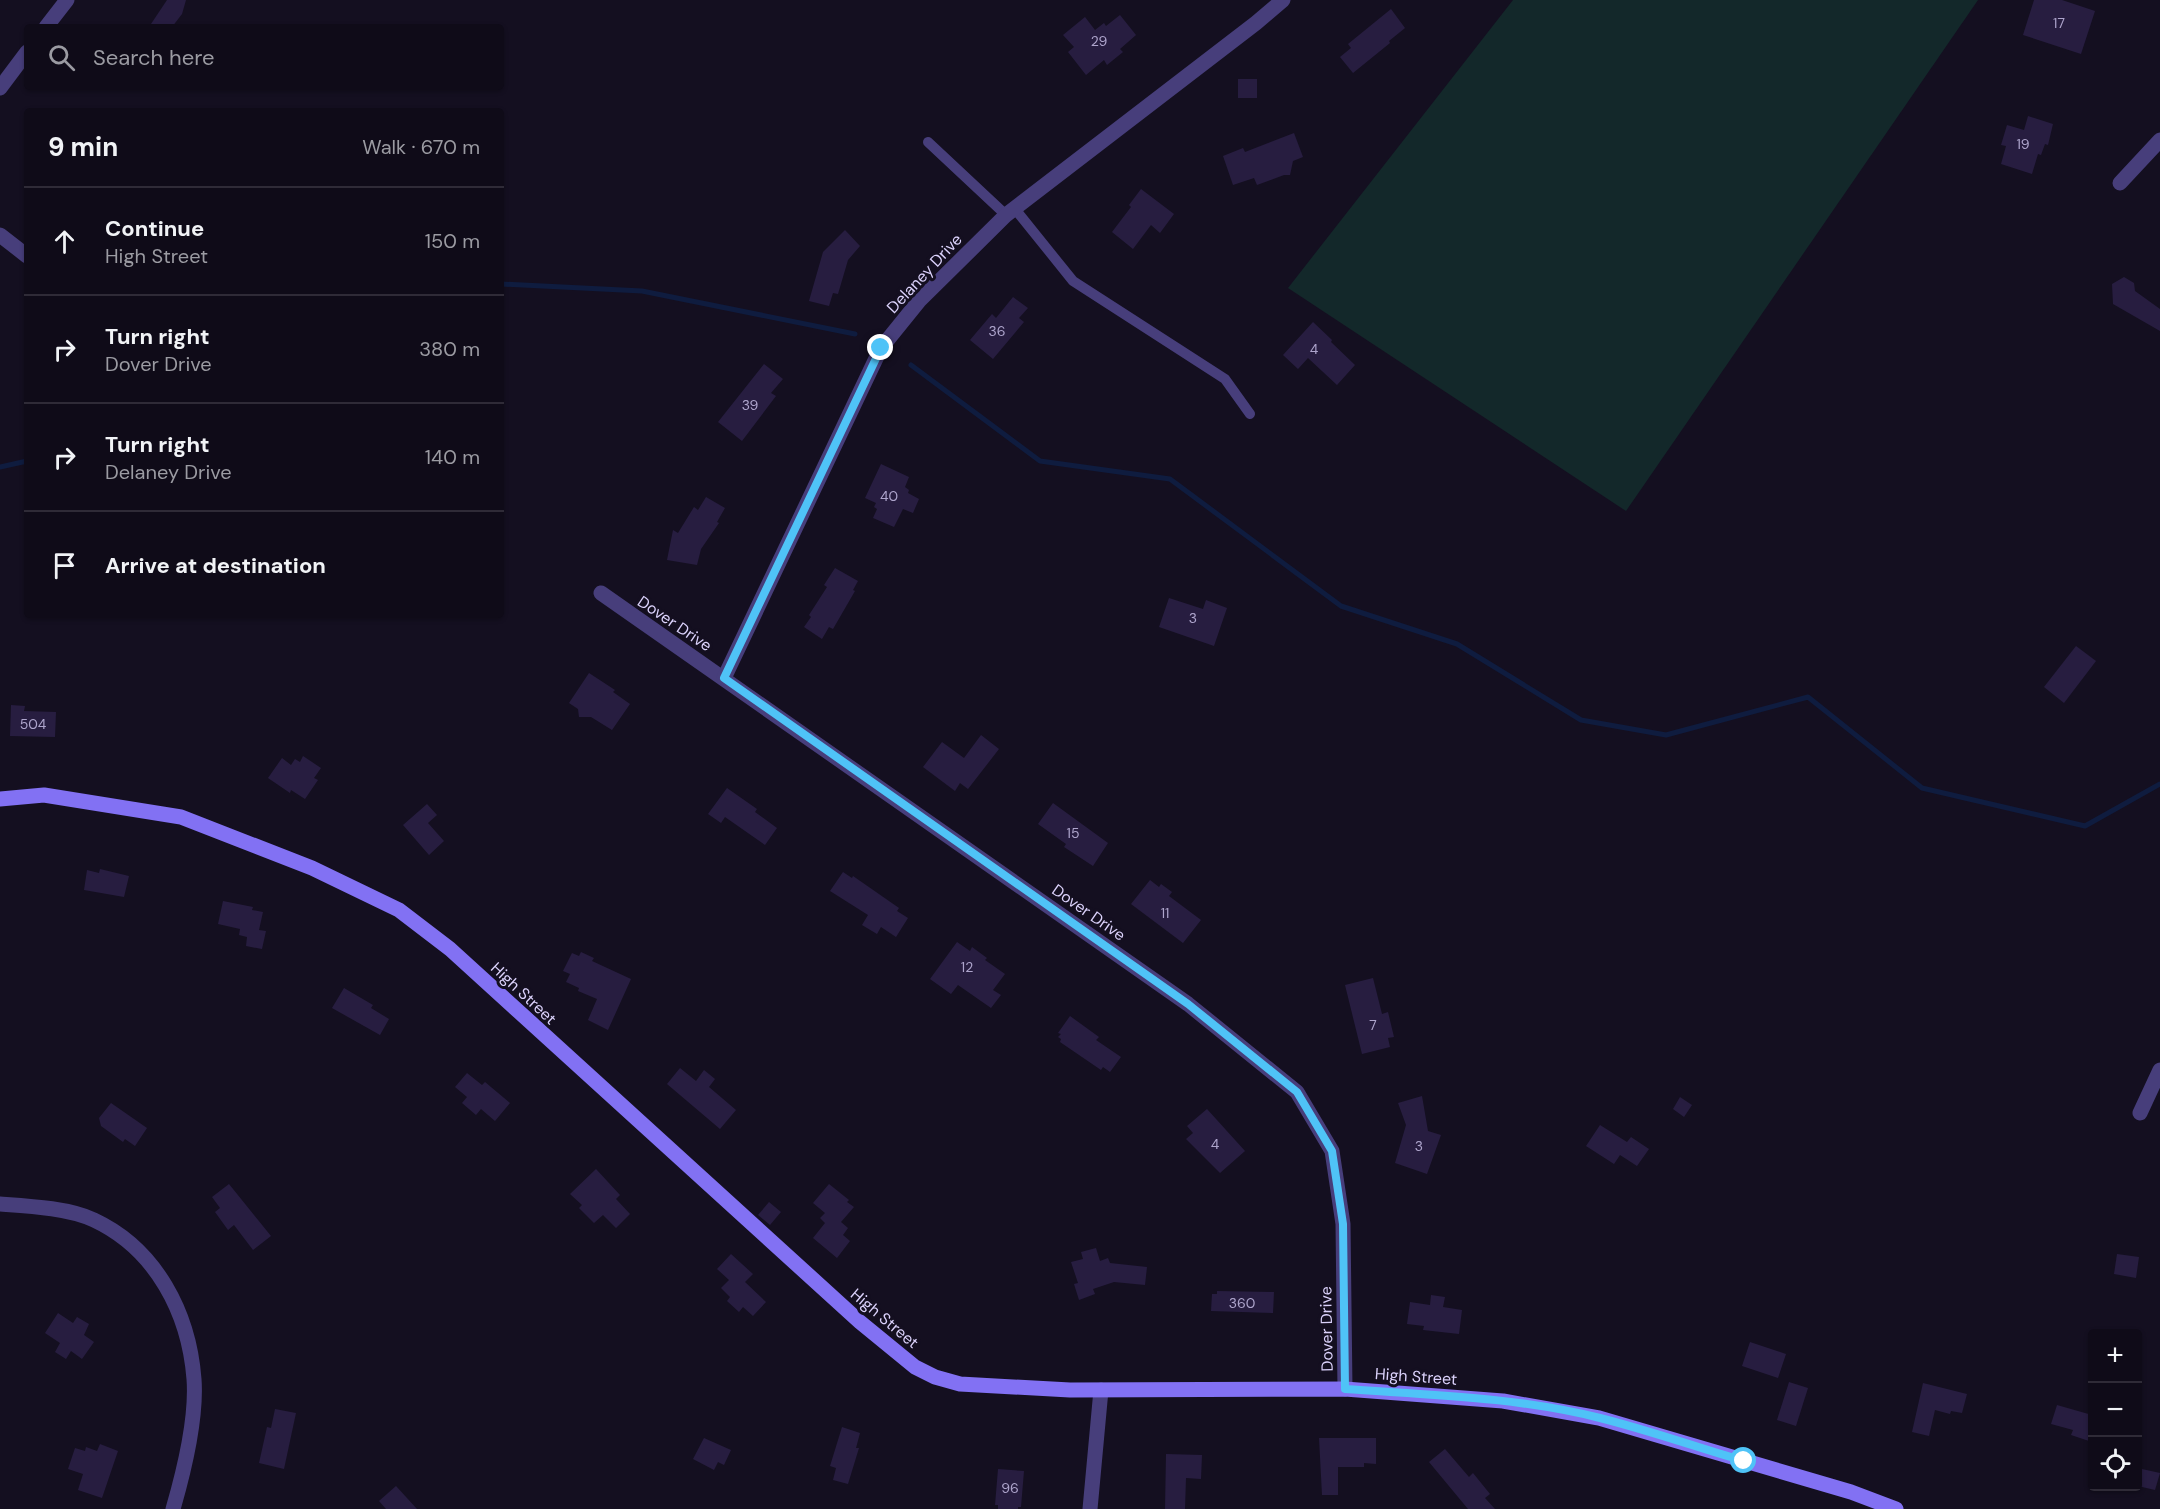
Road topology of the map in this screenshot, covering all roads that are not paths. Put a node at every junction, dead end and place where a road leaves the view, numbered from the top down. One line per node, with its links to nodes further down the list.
1 (67, 0): 3 (street)
2 (1283, 0): 9 (street, Delaney Drive)
3 (48, 24)
4 (24, 56): 5 (street)
5 (0, 88)
6 (2160, 140): 8 (street)
7 (928, 142): 9 (lane)
8 (2120, 183)
9 (1010, 212): 12 (lane); 14 (street, Delaney Drive)
10 (0, 235): 11 (street)
11 (24, 254)
12 (1250, 414)
13 (601, 593): 14 (street, Dover Drive)
14 (724, 678): 19 (street, Dover Drive)
15 (0, 799): 20 (street, High Street)
16 (2160, 1070): 17 (street)
17 (2140, 1113)
18 (0, 1204): 21 (street)
19 (1345, 1389): 20 (street, High Street); 23 (street, High Street)
20 (1101, 1390): 22 (street)
21 (173, 1509)
22 (1090, 1509)
23 (1896, 1509)

